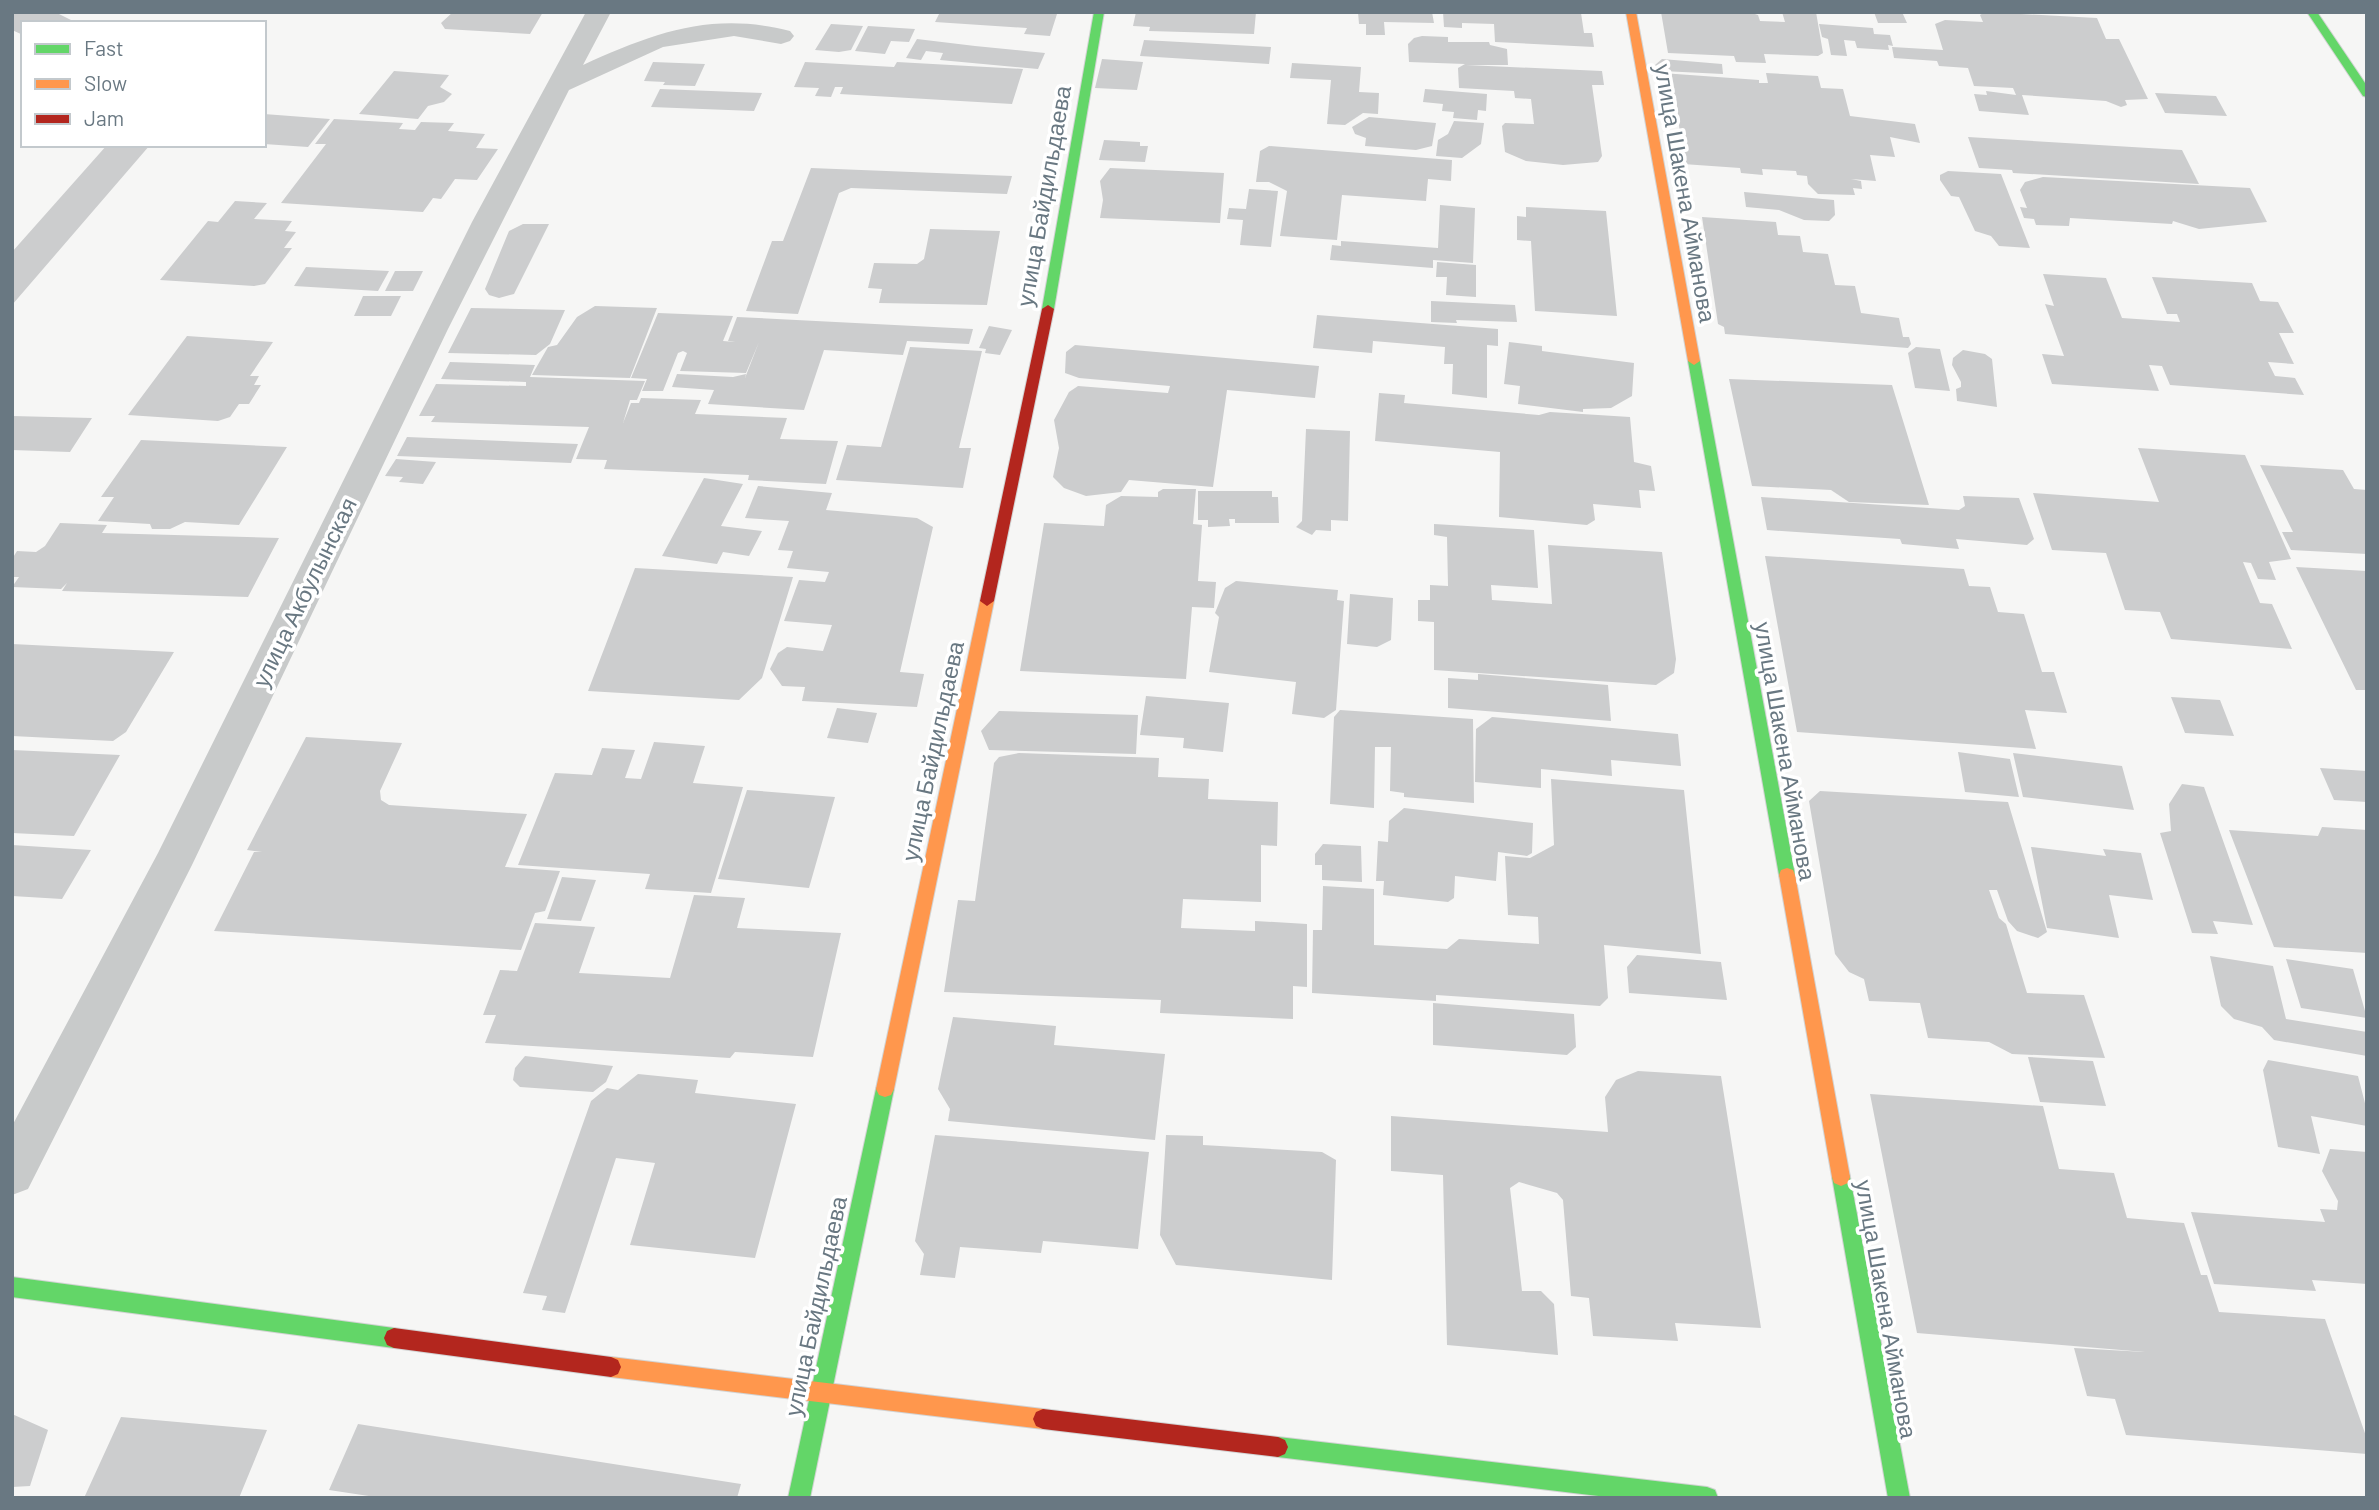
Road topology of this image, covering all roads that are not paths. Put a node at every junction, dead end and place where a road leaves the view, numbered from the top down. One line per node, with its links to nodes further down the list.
1 (599, 12): 8 (street, улица Акбулынская)
2 (685, 12): 6 (street)
3 (1098, 12): 12 (main road, улица Байдильдаева)
4 (1631, 12): 15 (main road, улица Шакена Айманова)
5 (2312, 12): 9 (main road)
6 (734, 28): 7 (street); 8 (street)
7 (781, 36)
8 (557, 86): 10 (street, улица Акбулынская)
9 (2367, 94)
10 (12, 1173)
11 (12, 1287): 12 (main road)
12 (821, 1392): 13 (main road, улица Байдильдаева); 14 (main road)
13 (799, 1498)
14 (1707, 1498)
15 (1899, 1498)

